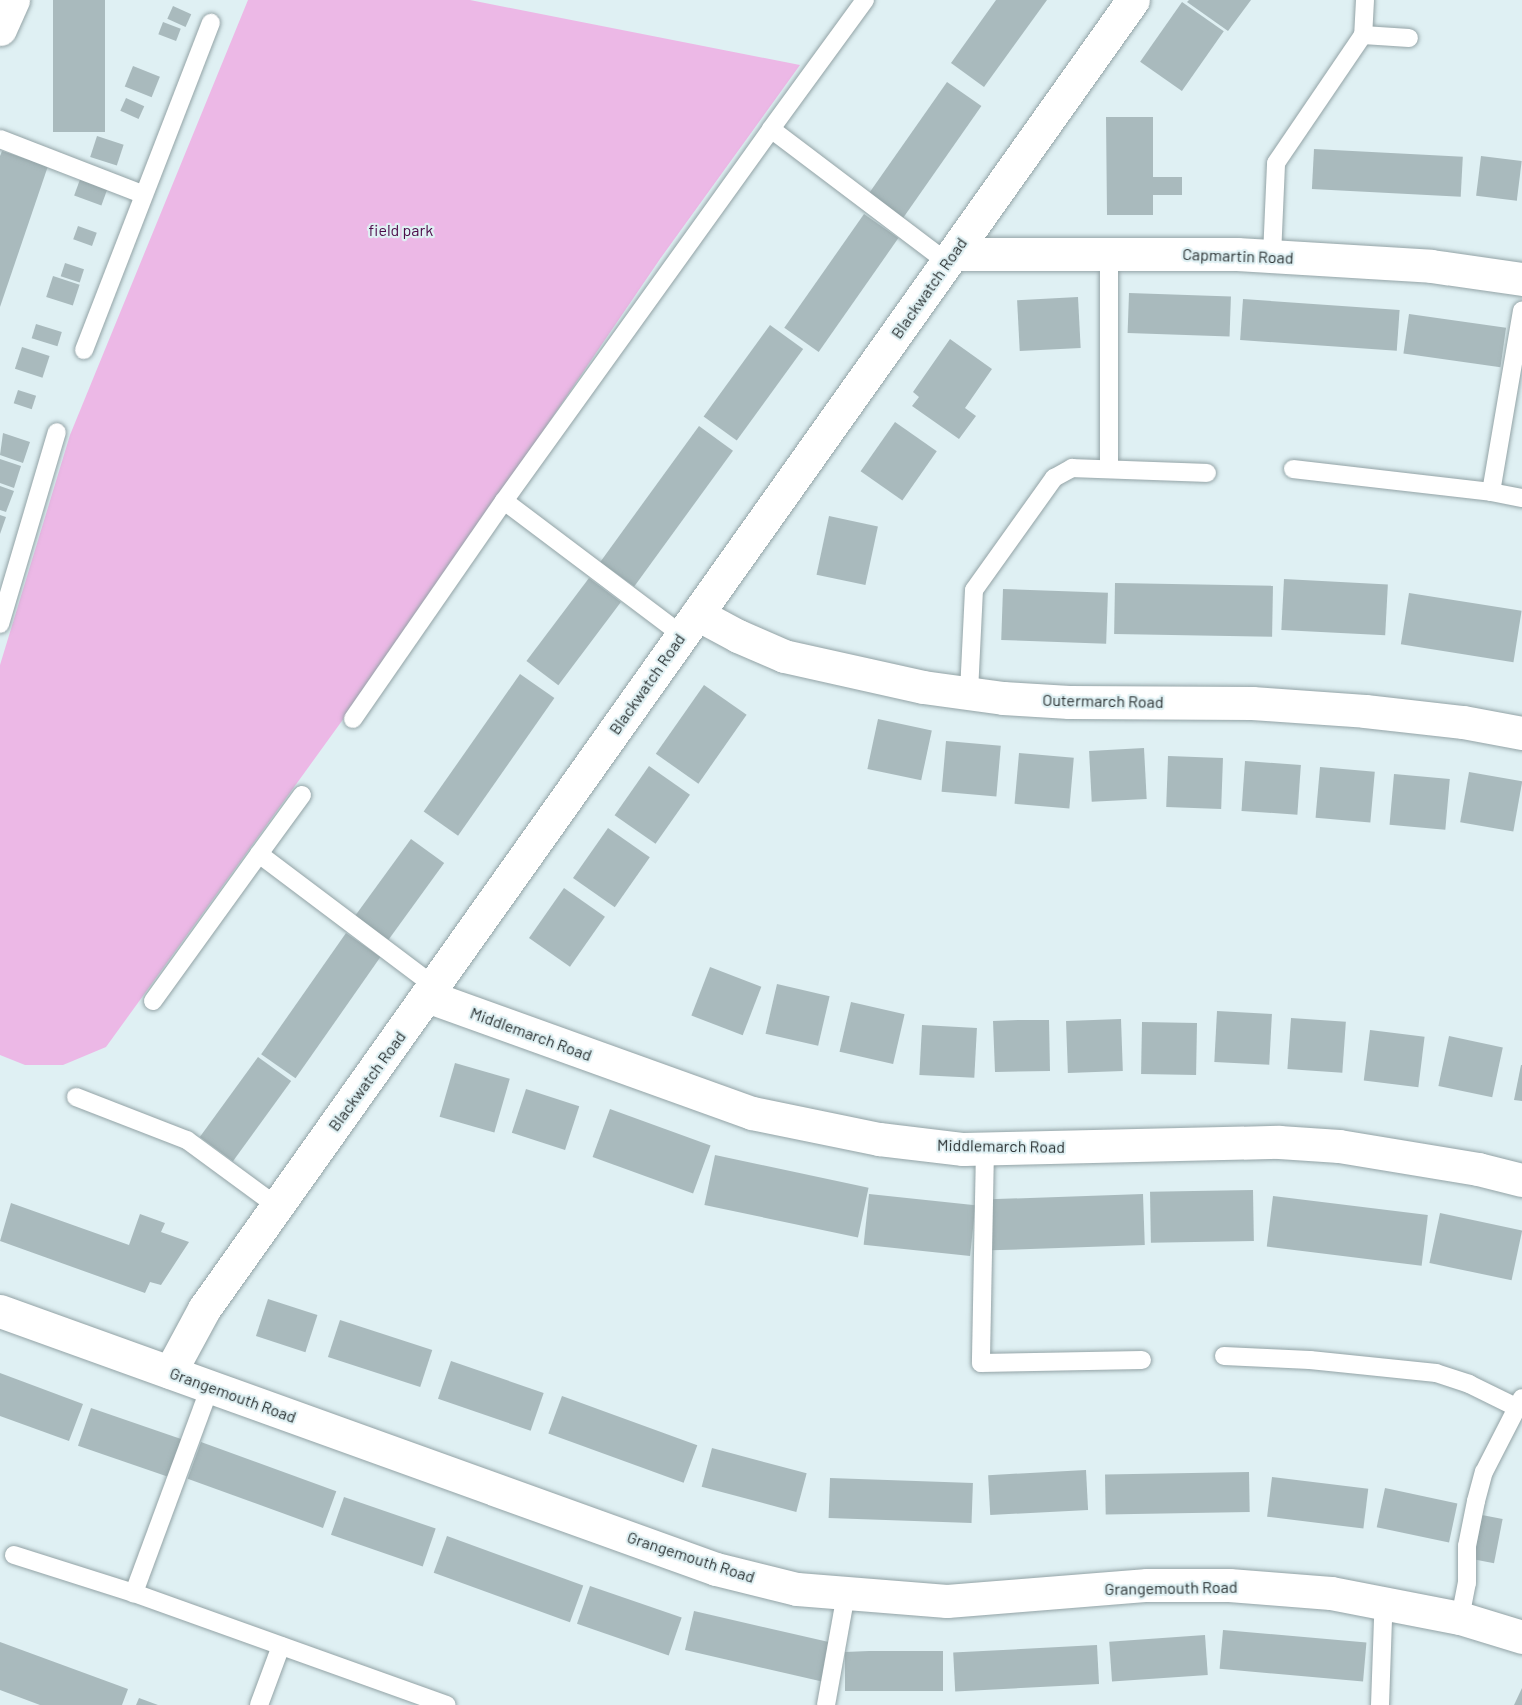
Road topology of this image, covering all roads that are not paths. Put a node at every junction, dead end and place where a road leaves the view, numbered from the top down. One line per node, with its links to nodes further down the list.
1 (13, 0): 6 (street)
2 (865, 0): 9 (lane)
3 (1133, 0): 14 (street, Blackwatch Road)
4 (1365, 0): 7 (lane)
5 (211, 23): 11 (lane)
6 (0, 29)
7 (1364, 35): 8 (lane); 13 (lane)
8 (1409, 38)
9 (771, 129): 14 (lane); 24 (lane)
10 (0, 140): 11 (lane)
11 (142, 194): 17 (lane)
12 (1109, 255): 13 (street, Capmartin Road); 14 (street, Capmartin Road); 19 (lane)
13 (1272, 256): 15 (street, Capmartin Road)
14 (950, 258): 27 (street, Blackwatch Road)
15 (1522, 279)
16 (1522, 311): 22 (lane)
17 (84, 350)
18 (57, 432): 25 (lane)
19 (1109, 469): 21 (lane); 28 (lane)
20 (1293, 469): 22 (lane)
21 (1207, 473)
22 (1491, 492): 23 (lane)
23 (1522, 498)
24 (504, 501): 27 (lane); 29 (lane)
25 (3, 601): 26 (lane)
26 (0, 624)
27 (689, 625): 28 (street, Outermarch Road); 33 (street, Blackwatch Road)
28 (969, 692): 30 (street, Outermarch Road)
29 (353, 719)
30 (1522, 733)
31 (302, 795): 32 (lane)
32 (259, 855): 33 (lane); 34 (lane)
33 (431, 991): 36 (street, Middlemarch Road); 38 (street, Blackwatch Road)
34 (153, 1000)
35 (76, 1097): 38 (lane)
36 (985, 1149): 37 (street, Middlemarch Road); 41 (lane)
37 (1522, 1180)
38 (277, 1206): 42 (street, Blackwatch Road)
39 (0, 1311): 42 (street, Grangemouth Road)
40 (1224, 1356): 44 (lane)
41 (1142, 1360)
42 (170, 1372): 43 (street, Grangemouth Road)
43 (210, 1387): 46 (lane); 47 (street, Grangemouth Road)
44 (1519, 1403): 49 (lane)
45 (14, 1555): 46 (lane)
46 (134, 1593): 51 (lane)
47 (846, 1594): 48 (street, Grangemouth Road); 54 (lane)
48 (1386, 1604): 49 (street, Grangemouth Road); 55 (lane)
49 (1460, 1618): 50 (street, Grangemouth Road)
50 (1522, 1637)
51 (281, 1646): 52 (lane); 53 (lane)
52 (259, 1705)
53 (447, 1705)
54 (826, 1705)
55 (1380, 1705)

